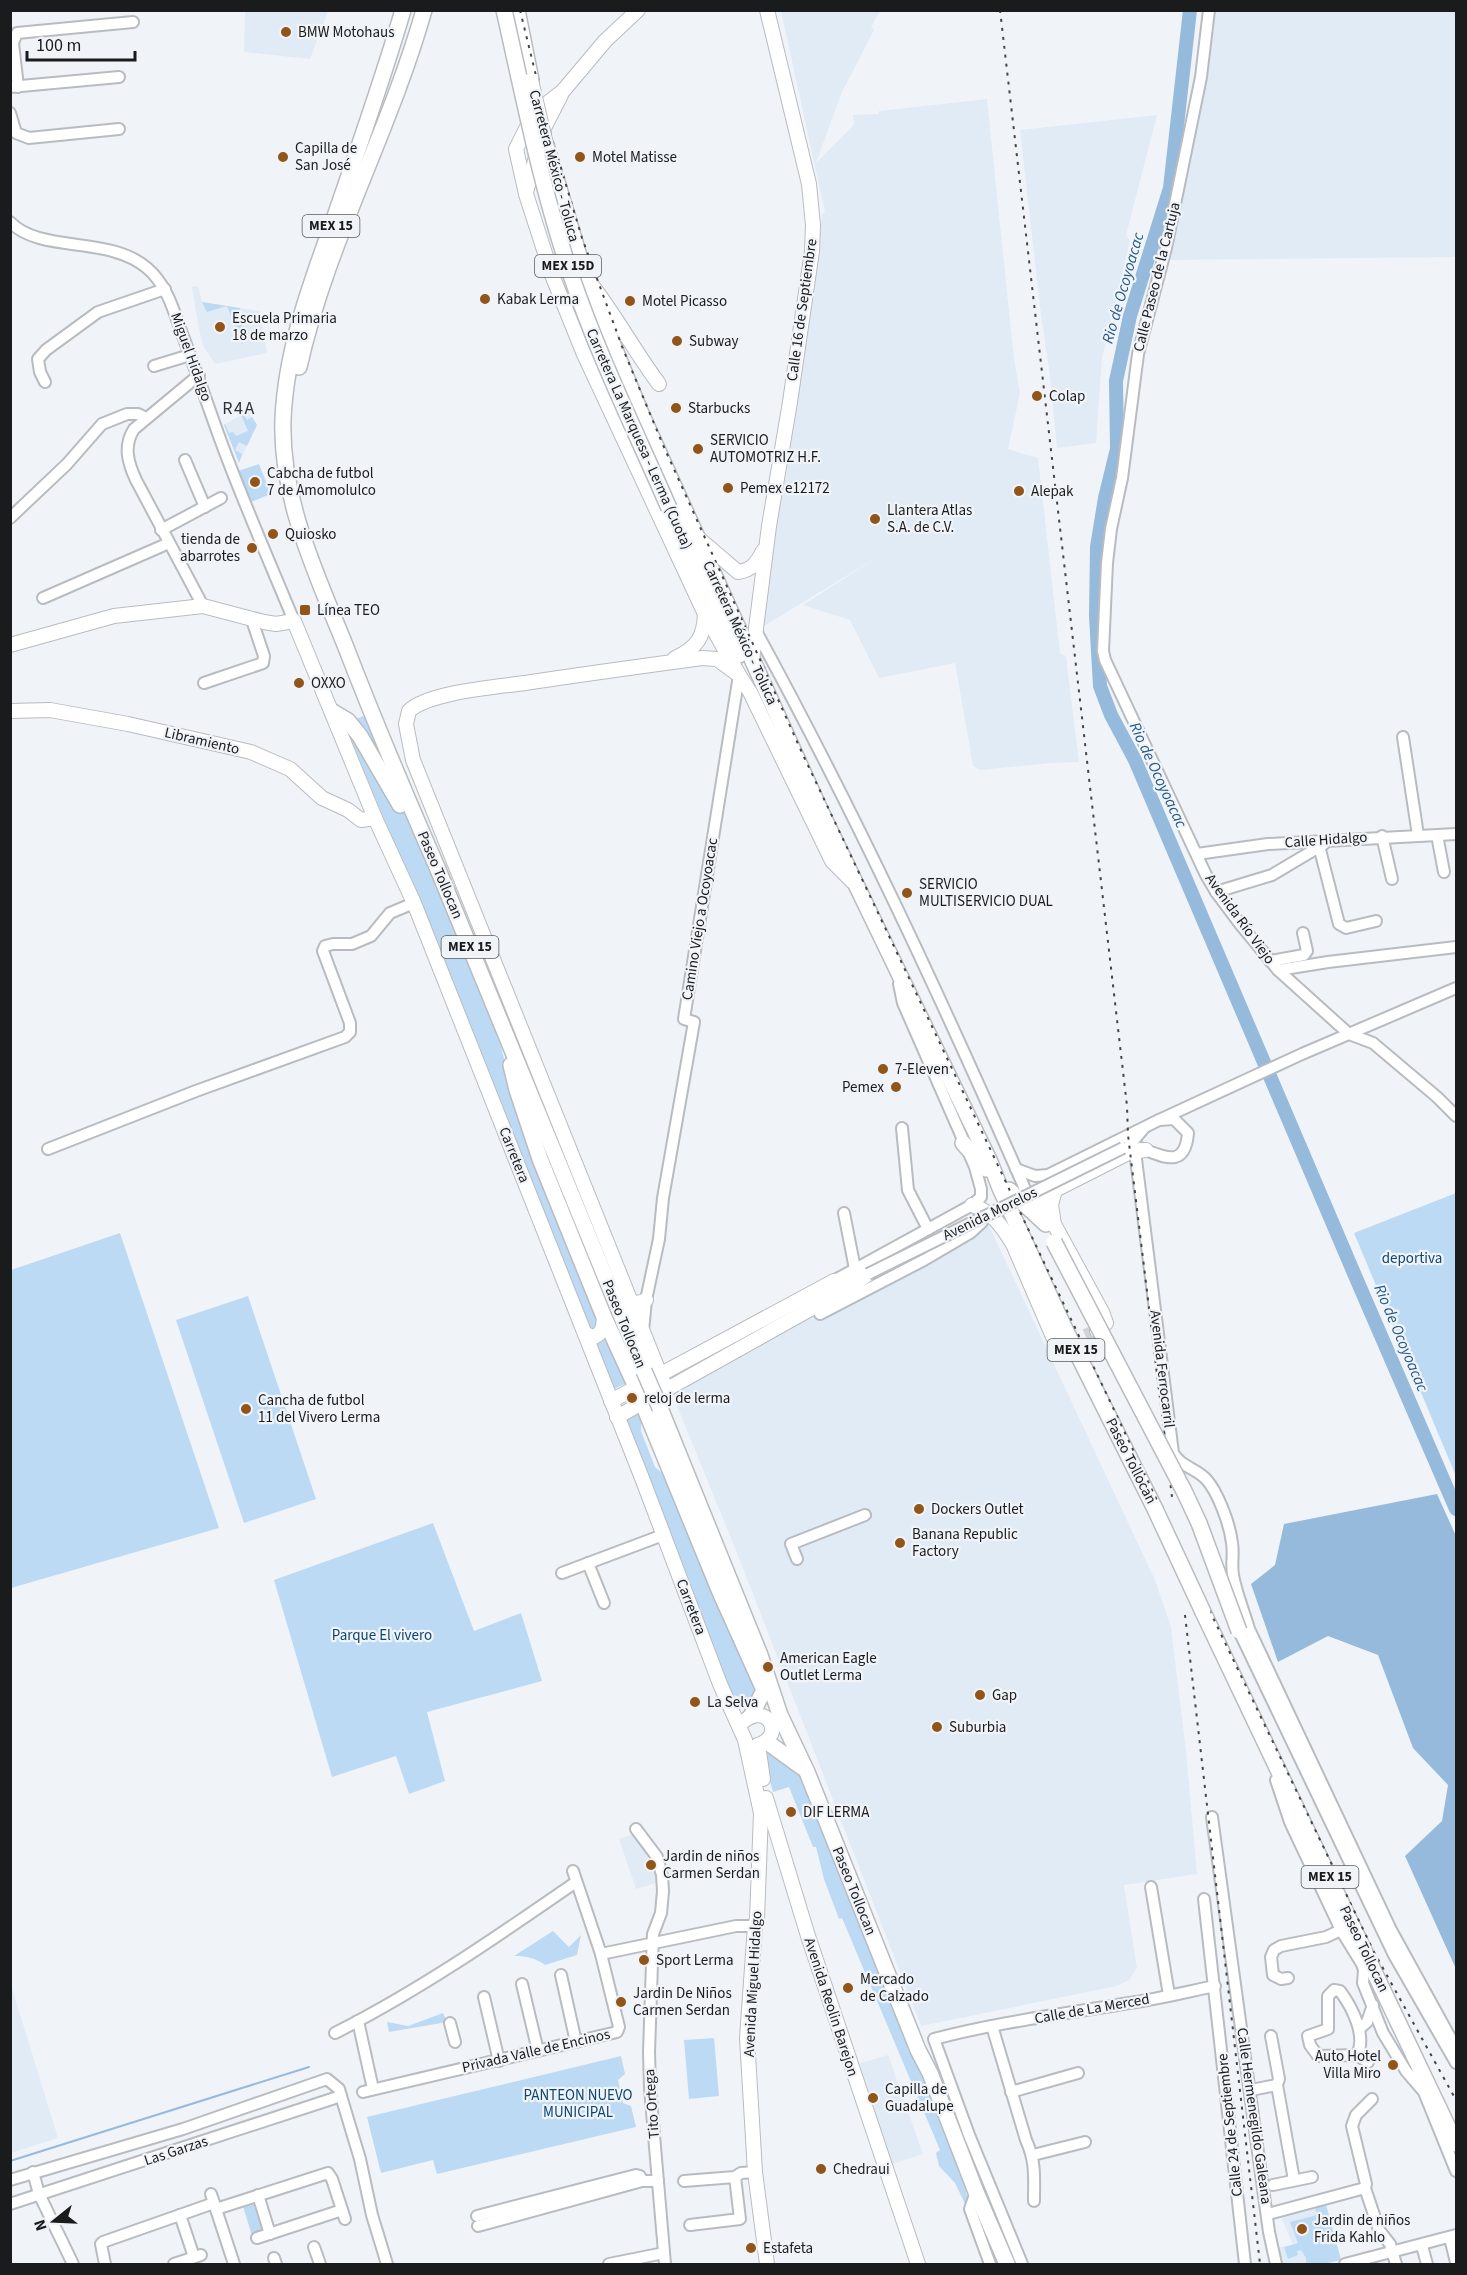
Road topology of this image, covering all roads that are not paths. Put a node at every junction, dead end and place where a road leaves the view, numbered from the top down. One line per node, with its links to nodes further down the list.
1 (403, 10): 26 (highway, MEX 15)
2 (424, 10): 26 (highway)
3 (504, 10): 50 (highway, Carretera La Marquesa - Lerma (Cuota) / MEX 15D, bridge)
4 (516, 10): 10 (highway, Carretera México - Toluca / MEX 15)
5 (638, 10): 12 (main road)
6 (767, 10): 33 (main road, Calle 16 de Septiembre)
7 (1209, 10): 42 (street, Calle Paseo de la Cartuja)
8 (133, 22): 11 (street)
9 (119, 77): 11 (street)
10 (531, 80): 15 (main road, Carretera México - Toluca / MEX 15, bridge)
11 (14, 87)
12 (563, 91): 16 (main road); 16 (main road)
13 (10, 113): 14 (street)
14 (119, 129)
15 (546, 148): 18 (highway, Carretera México - Toluca / MEX 15)
16 (526, 194): 37 (main road)
17 (10, 222): 19 (street, Miguel Hidalgo)
18 (585, 276): 24 (main road); 32 (highway, Carretera México - Toluca / MEX 15)
19 (165, 289): 20 (street, Miguel Hidalgo); 23 (street)
20 (190, 354): 21 (street); 22 (street, Miguel Hidalgo)
21 (154, 366)
22 (198, 375): 25 (street); 39 (street, Miguel Hidalgo)
23 (45, 382)
24 (659, 384)
25 (146, 418): 30 (street); 31 (street)
26 (284, 446): 58 (highway, Paseo Tollocan / MEX 15)
27 (185, 460): 29 (street)
28 (221, 498): 29 (street)
29 (205, 507): 31 (street)
30 (10, 518)
31 (161, 530): 34 (street)
32 (696, 535): 33 (main road); 43 (highway, Carretera México - Toluca / MEX 15)
33 (767, 541): 40 (main road, Calle 16 de Septiembre)
34 (169, 543): 35 (street); 36 (street)
35 (43, 598)
36 (203, 606): 38 (main road); 41 (main road)
37 (705, 614): 44 (main road); 45 (main road)
38 (252, 620): 39 (main road); 46 (street)
39 (294, 621): 48 (main road, Carretera)
40 (756, 631): 43 (main road, Calle 16 de Septiembre); 82 (street)
41 (10, 645)
42 (1103, 651): 57 (street, Avenida Río Viejo)
43 (752, 660): 50 (highway, Carretera México - Toluca / MEX 15)
44 (661, 663): 45 (main road); 91 (main road)
45 (739, 675): 61 (main road); 90 (street, Camino Viejo a Ocoyoacac)
46 (204, 683)
47 (10, 711): 51 (main road, Libramiento)
48 (333, 712): 51 (main road, Carretera); 58 (highway)
49 (1403, 737): 53 (street)
50 (806, 779): 61 (highway, Paseo Tollocan / MEX 15)
51 (375, 818): 63 (main road, Carretera)
52 (1456, 834): 54 (street, Calle Hidalgo)
53 (1418, 835): 54 (street, Calle Hidalgo); 55 (street, Calle Hidalgo)
54 (1437, 835): 59 (street)
55 (1382, 836): 56 (street, Calle Hidalgo); 60 (street)
56 (1321, 844): 57 (street, Calle Hidalgo); 62 (street); 64 (street)
57 (1197, 855): 62 (street, Avenida Río Viejo)
58 (437, 867): 70 (highway, Paseo Tollocan / MEX 15)
59 (1443, 872)
60 (1392, 879)
61 (857, 886): 68 (highway, Paseo Tollocan / MEX 15)
62 (1216, 892): 67 (street, Avenida Río Viejo)
63 (414, 903): 79 (street); 96 (main road, Carretera)
64 (1376, 921)
65 (1303, 933): 67 (street)
66 (1456, 947): 67 (street)
67 (1274, 966): 71 (street, Avenida Río Viejo)
68 (896, 968): 78 (street); 81 (highway, Paseo Tollocan / MEX 15)
69 (1456, 988): 71 (street)
70 (502, 1027): 93 (highway); 114 (highway, Paseo Tollocan / MEX 15, bridge)
71 (1349, 1034): 72 (street); 73 (street, Avenida Río Viejo)
72 (1189, 1107): 74 (street, Avenida Morelos); 77 (street)
73 (1456, 1116)
74 (1159, 1120): 75 (street, Avenida Morelos); 77 (street)
75 (1146, 1126): 80 (street); 82 (street, Avenida Morelos)
76 (902, 1128): 88 (street)
77 (1188, 1133): 80 (street)
78 (963, 1143): 83 (highway); 85 (street, Avenida Morelos)
79 (48, 1149)
80 (1133, 1149): 84 (main road); 89 (street, Avenida Morelos, bridge); 145 (street, Avenida Ferrocarril)
81 (990, 1162): 83 (highway, Paseo Tollocan / MEX 15); 87 (highway)
82 (1016, 1169): 87 (street)
83 (1000, 1188): 117 (highway, Paseo Tollocan / MEX 15, bridge)
84 (1055, 1190): 87 (main road); 94 (main road)
85 (975, 1206): 88 (street, Avenida Morelos); 92 (street); 97 (main road)
86 (844, 1213): 89 (street)
87 (1042, 1218): 110 (highway, bridge)
88 (928, 1229): 89 (street, Avenida Morelos)
89 (862, 1274): 98 (main road, Avenida Morelos); 98 (main road, Avenida Morelos)
90 (646, 1300): 91 (main road); 95 (street, Camino Viejo a Ocoyoacac)
91 (631, 1302): 95 (main road)
92 (820, 1314)
93 (604, 1317): 96 (main road); 101 (highway)
94 (1097, 1331)
95 (643, 1332): 99 (main road)
96 (585, 1334): 102 (main road, Carretera)
97 (1066, 1344)
98 (678, 1373): 99 (main road, Avenida Morelos); 100 (main road, Avenida Morelos)
99 (660, 1375): 100 (main road); 101 (main road, Avenida Morelos)
100 (666, 1389): 101 (main road, Avenida Morelos)
101 (639, 1394): 102 (main road, Avenida Morelos); 103 (main road, Avenida Morelos); 111 (highway)
102 (611, 1401): 103 (main road, Carretera)
103 (617, 1416): 105 (main road, Carretera)
104 (865, 1515): 106 (street)
105 (663, 1535): 107 (street); 112 (main road, Carretera)
106 (797, 1559)
107 (588, 1563): 108 (street); 109 (street)
108 (562, 1574)
109 (604, 1603)
110 (1239, 1631): 150 (street)
111 (765, 1690): 113 (highway); 114 (street)
112 (724, 1692): 113 (main road); 115 (main road)
113 (749, 1709): 114 (main road); 115 (main road)
114 (773, 1720): 116 (main road); 118 (highway, Paseo Tollocan / MEX 15)
115 (743, 1736): 116 (main road); 119 (main road, Avenida Miguel Hidalgo)
116 (763, 1744): 118 (highway); 119 (main road, Avenida Reolin Barejon)
117 (1275, 1762): 125 (street); 159 (highway, Paseo Tollocan / MEX 15)
118 (807, 1772): 173 (highway, Paseo Tollocan / MEX 15)
119 (765, 1812): 124 (main road, Avenida Miguel Hidalgo); 199 (main road, Avenida Reolin Barejon)
120 (1212, 1817): 128 (street, Calle Hermenegildo Galeana)
121 (636, 1829): 126 (street, Tito Ortega)
122 (1151, 1887): 133 (street)
123 (1204, 1899): 132 (street, Calle 24 de Septiembre)
124 (756, 1923): 126 (street); 164 (main road, Avenida Miguel Hidalgo)
125 (1341, 1930): 130 (street); 135 (street)
126 (653, 1938): 127 (street); 169 (street, Tito Ortega)
127 (601, 1954): 136 (street, Privada Valle de Encinos); 144 (street, Privada Valle de Encinos)
128 (1233, 1968): 132 (street); 153 (street, Calle Hermenegildo Galeana)
129 (561, 1975): 144 (street)
130 (1288, 1978)
131 (522, 1984): 146 (street)
132 (1215, 1986): 133 (street, Calle de La Merced); 203 (street, Calle 24 de Septiembre)
133 (1169, 1995): 138 (street, Calle de La Merced)
134 (484, 1997): 148 (street)
135 (1373, 2005): 139 (street); 141 (street)
136 (358, 2021): 140 (street, Privada Valle de Encinos); 148 (street, Privada Valle de Encinos)
137 (450, 2023): 143 (street)
138 (992, 2026): 154 (street); 202 (street, Calle de La Merced)
139 (1360, 2031): 141 (street); 147 (street); 147 (street)
140 (335, 2033)
141 (1383, 2033): 162 (street)
142 (1272, 2036): 152 (street)
143 (455, 2042)
144 (576, 2042): 146 (street, Privada Valle de Encinos)
145 (1456, 2048)
146 (538, 2051): 148 (street, Privada Valle de Encinos)
147 (1356, 2055): 149 (street)
148 (499, 2061)
149 (1368, 2062)
150 (1456, 2063)
151 (1078, 2073): 154 (street)
152 (1277, 2085): 153 (street); 168 (street)
153 (1251, 2090): 179 (street, Calle Hermenegildo Galeana)
154 (1011, 2092): 161 (street)
155 (341, 2096): 157 (street, Las Garzas); 160 (street, Las Garzas); 196 (street)
156 (1372, 2099): 172 (street)
157 (183, 2129): 160 (street); 163 (street, Las Garzas)
158 (1085, 2142): 161 (street)
159 (1456, 2144)
160 (189, 2146): 174 (street, Las Garzas)
161 (1033, 2155): 176 (street)
162 (1456, 2171)
163 (33, 2172): 167 (street, Las Garzas); 174 (street)
164 (755, 2172): 165 (street); 198 (main road, Avenida Miguel Hidalgo)
165 (735, 2177): 170 (street); 182 (street)
166 (1312, 2177): 168 (street)
167 (10, 2180)
168 (1294, 2180): 171 (street)
169 (658, 2181): 181 (street); 189 (street, Tito Ortega)
170 (684, 2181)
171 (1273, 2185)
172 (1365, 2188): 179 (street); 188 (street)
173 (976, 2192): 200 (street); 201 (highway, Paseo Tollocan / MEX 15)
174 (39, 2194): 178 (street, Las Garzas); 191 (street)
175 (258, 2195): 177 (street); 183 (street); 183 (street)
176 (1034, 2201)
177 (214, 2202): 180 (street); 194 (street)
178 (10, 2204)
179 (1268, 2214): 204 (street, Calle Hermenegildo Galeana)
180 (180, 2215): 192 (street); 193 (street)
181 (477, 2221)
182 (690, 2225)
183 (270, 2234): 185 (street)
184 (1453, 2237): 186 (street); 190 (street)
185 (257, 2238)
186 (1422, 2246): 188 (street); 207 (street)
187 (314, 2247): 195 (street)
188 (1394, 2253): 205 (street); 206 (street)
189 (665, 2259): 197 (street)
190 (1456, 2262)
191 (73, 2265)
192 (105, 2265)
193 (174, 2265)
194 (234, 2265)
195 (320, 2265)
196 (387, 2265)
197 (609, 2265)
198 (767, 2265)
199 (918, 2265)
200 (990, 2265)
201 (1007, 2265)
202 (1022, 2265)
203 (1245, 2265)
204 (1276, 2265)
205 (1346, 2265)
206 (1396, 2265)
207 (1427, 2265)

